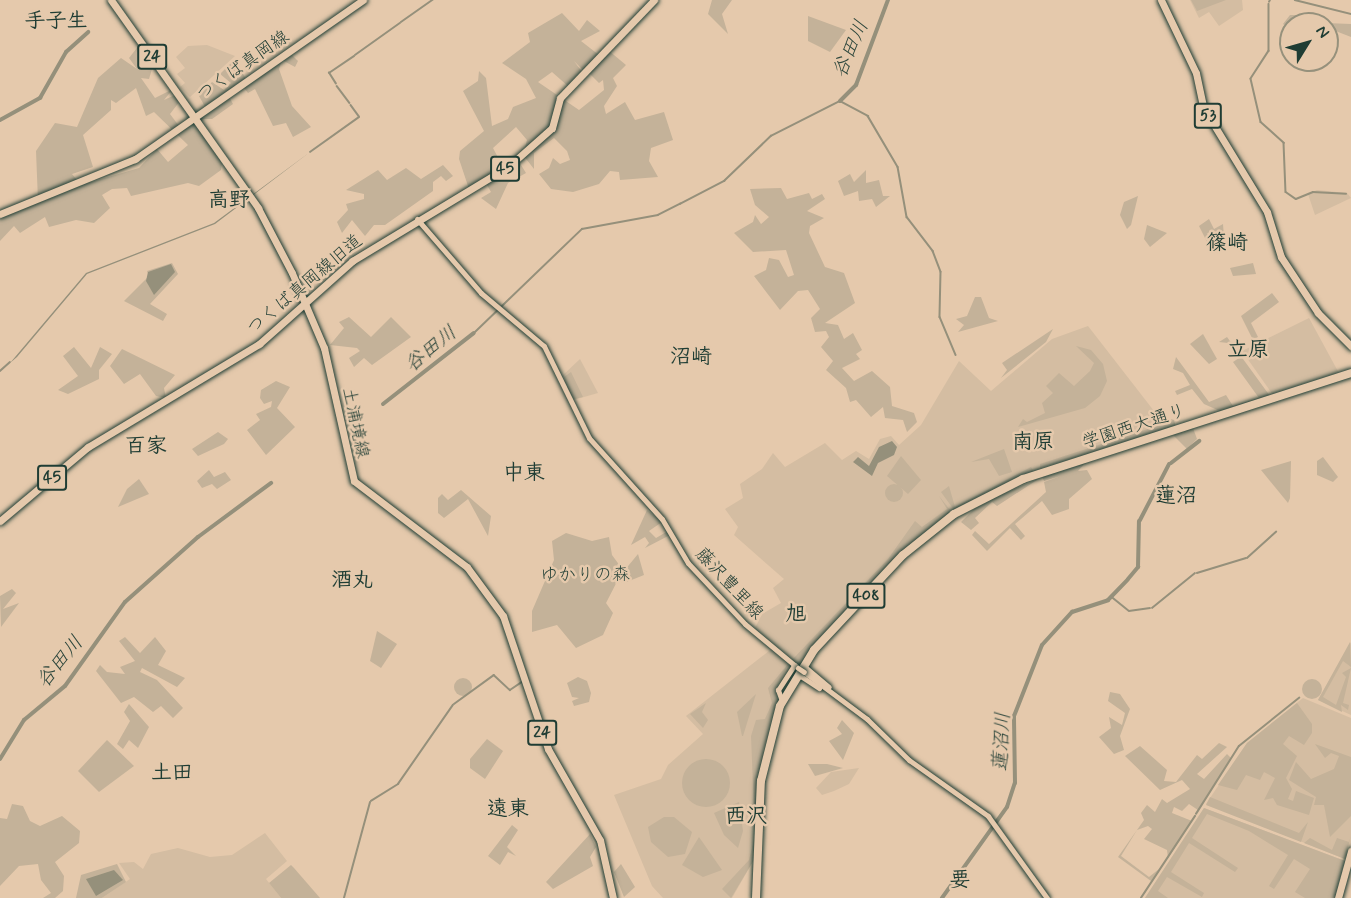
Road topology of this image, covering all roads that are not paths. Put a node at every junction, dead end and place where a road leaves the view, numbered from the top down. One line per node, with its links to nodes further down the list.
1 (111, 0): 5 (main road, 土浦境線 / 24)
2 (363, 0): 5 (main road, つくば真岡線)
3 (654, 0): 7 (main road, つくば真岡線旧道 / 45)
4 (1161, 0): 9 (main road, 53)
5 (194, 118): 6 (main road, つくば真岡線); 8 (main road, 土浦境線 / 24)
6 (0, 213)
7 (417, 219): 8 (main road, つくば真岡線旧道 / 45); 12 (main road, 藤沢豊里線)
8 (306, 300): 11 (main road, つくば真岡線旧道 / 45); 16 (main road, 土浦境線 / 24)
9 (1351, 346)
10 (1351, 374): 12 (highway, 学園西大通り / 408); 13 (highway, 学園西大通り / 408)
11 (0, 521)
12 (799, 668): 13 (main road); 17 (highway, 学園西大通り / 408); 18 (main road, 藤沢豊里線)
13 (782, 701): 17 (highway, 学園西大通り / 408)
14 (1351, 851): 19 (main road)
15 (1351, 860): 19 (main road)
16 (614, 898)
17 (757, 898)
18 (1047, 898)
19 (1339, 898)

